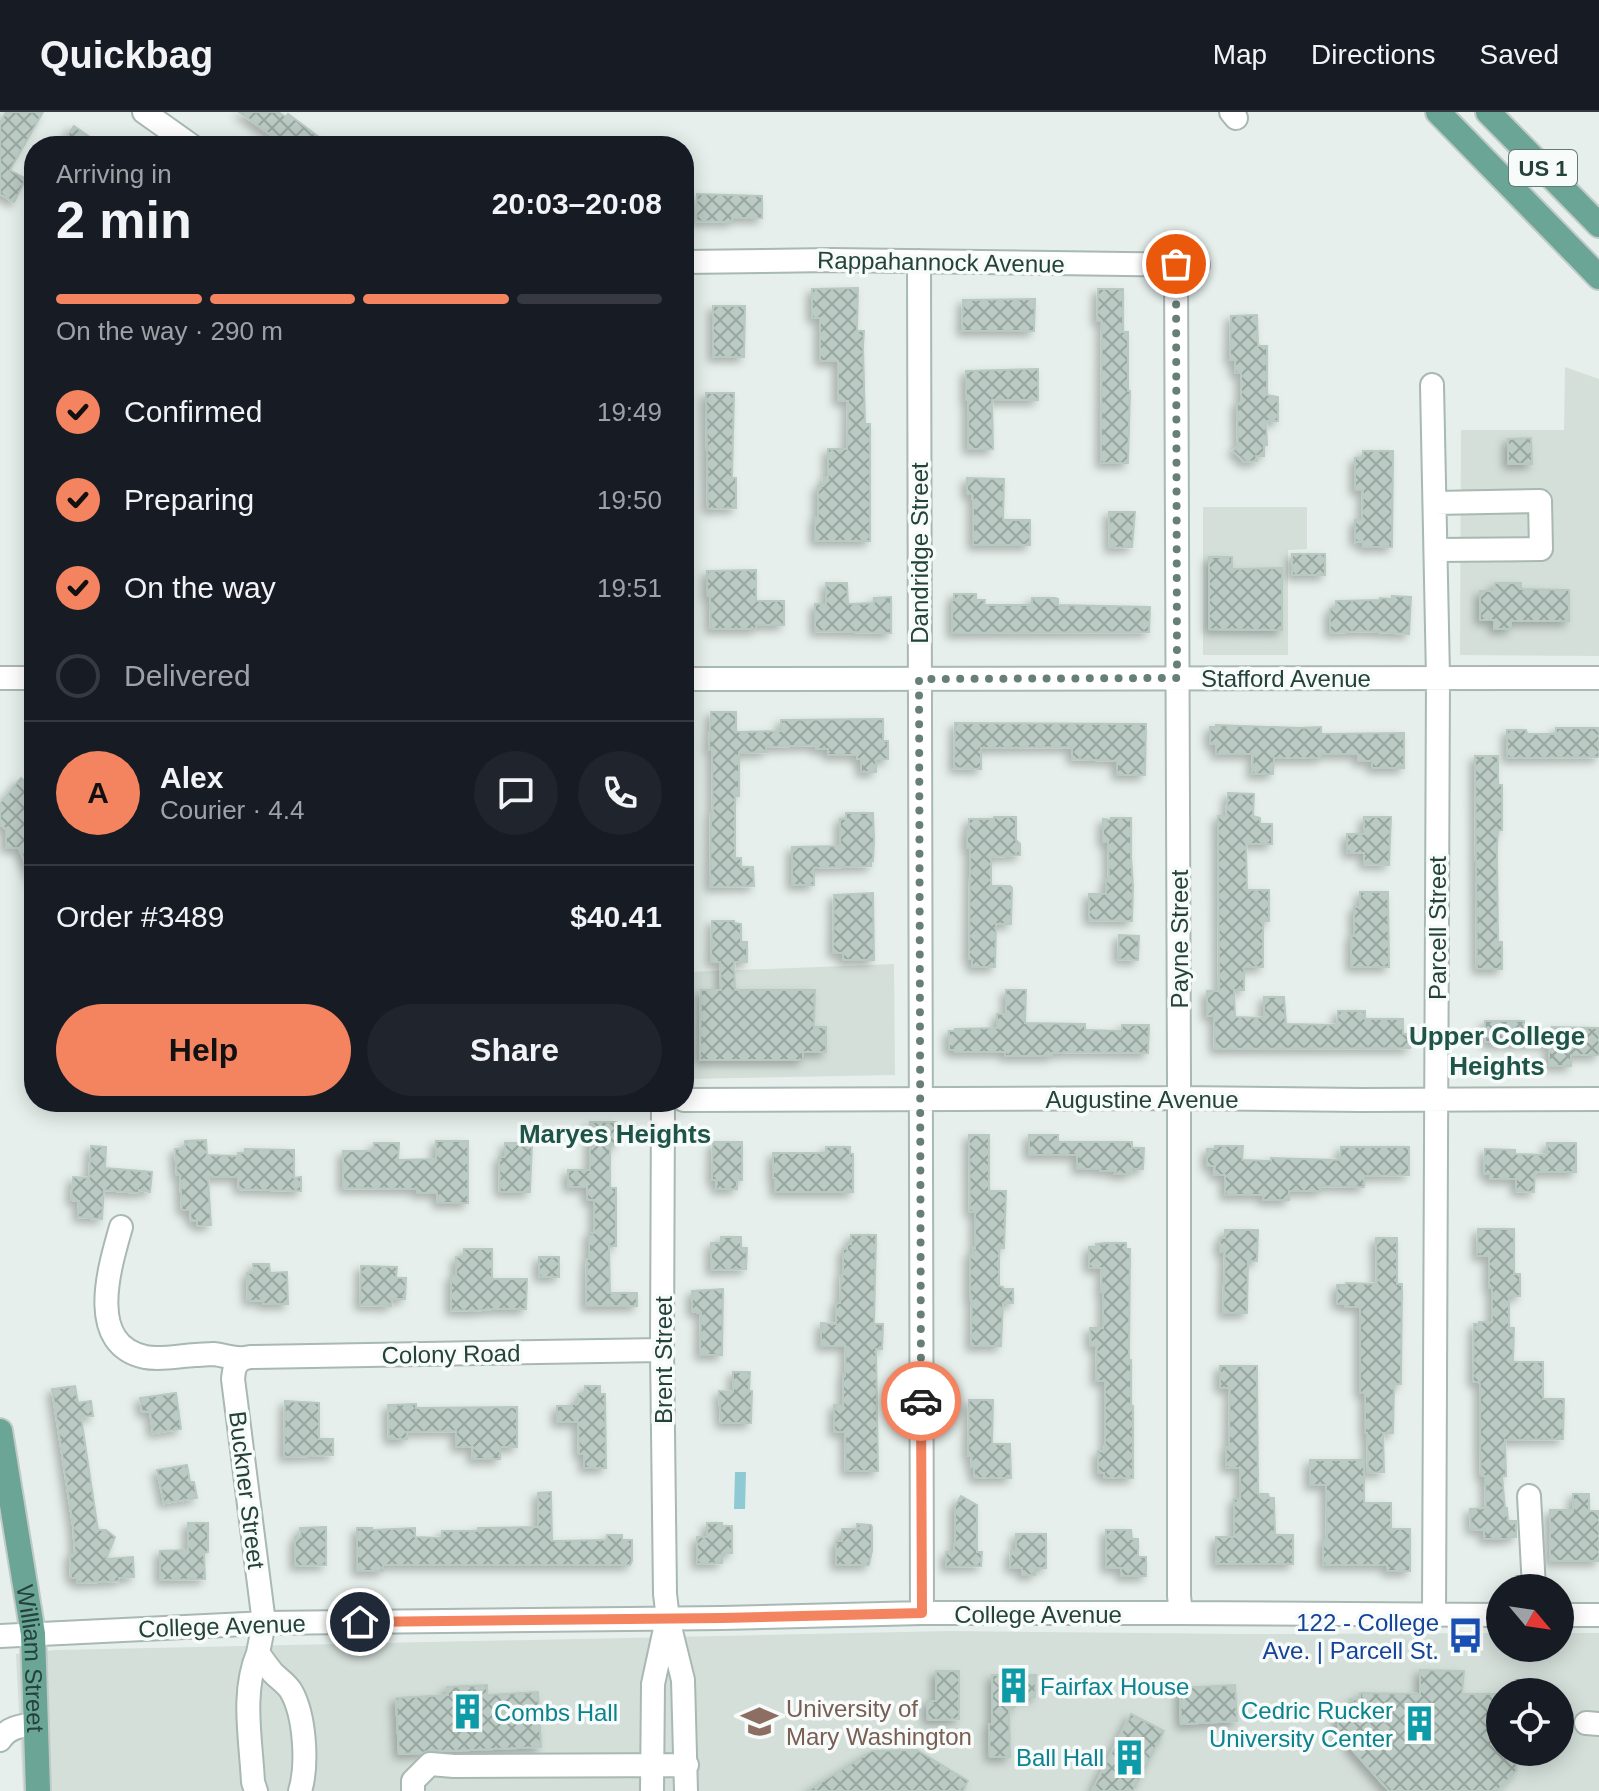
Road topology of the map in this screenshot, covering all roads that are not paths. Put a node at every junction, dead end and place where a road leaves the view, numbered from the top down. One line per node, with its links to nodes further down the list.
1 (144, 112): 4 (street)
2 (1438, 112): 9 (main road, US 1)
3 (1488, 112): 5 (main road, US 1)
4 (178, 136)
5 (1599, 225)
6 (919, 261): 7 (street, Rappahannock Avenue); 8 (street, Rappahannock Avenue); 19 (street, Dandridge Street)
7 (694, 262)
8 (1187, 264): 16 (street, Payne Street)
9 (1599, 277)
10 (1432, 385): 11 (street, Parcell Street)
11 (1435, 503): 12 (street, Parcell Street); 12 (street)
12 (1436, 550): 13 (street, Parcell Street)
13 (1438, 677): 16 (street, Stafford Avenue); 17 (street, Stafford Avenue); 22 (street, Parcell Street)
14 (0, 678): 15 (street)
15 (24, 678)
16 (1177, 678): 19 (street, Stafford Avenue); 20 (street, Payne Street)
17 (1599, 678)
18 (694, 679): 19 (street, Stafford Avenue)
19 (919, 679): 21 (street, Dandridge Street)
20 (1179, 1098): 21 (street, Augustine Avenue); 22 (street, Augustine Avenue); 33 (street, Payne Street)
21 (920, 1099): 24 (street, Augustine Avenue); 32 (street, Dandridge Street)
22 (1437, 1099): 23 (street, Augustine Avenue); 34 (street, Parcell Street)
23 (1599, 1099)
24 (694, 1100)
25 (663, 1112): 27 (street, Brent Street)
26 (121, 1227): 28 (street, Colony Road)
27 (662, 1350): 28 (street, Colony Road); 38 (street, Brent Street)
28 (241, 1360): 39 (street, Buckner Street)
29 (0, 1431): 40 (main road, William Street)
30 (1529, 1496): 31 (street)
31 (1533, 1574)
32 (922, 1613): 33 (street, College Avenue); 38 (street, College Avenue)
33 (1181, 1613): 34 (street, College Avenue)
34 (1434, 1615): 35 (street, College Avenue)
35 (1486, 1615)
36 (1574, 1615): 37 (street)
37 (1599, 1615)
38 (668, 1619): 39 (street, College Avenue); 45 (street); 46 (street)
39 (264, 1623): 40 (street, College Avenue); 42 (street, Buckner Street)
40 (33, 1634): 41 (street, College Avenue); 43 (main road, William Street)
41 (0, 1636)
42 (258, 1653): 48 (street, Buckner Street); 49 (street)
43 (35, 1724): 44 (street); 47 (main road, William Street)
44 (0, 1740)
45 (653, 1764): 46 (street); 50 (street); 51 (street)
46 (687, 1765): 52 (street)
47 (38, 1791)
48 (256, 1791)
49 (300, 1791)
50 (413, 1791)
51 (652, 1791)
52 (686, 1791)

